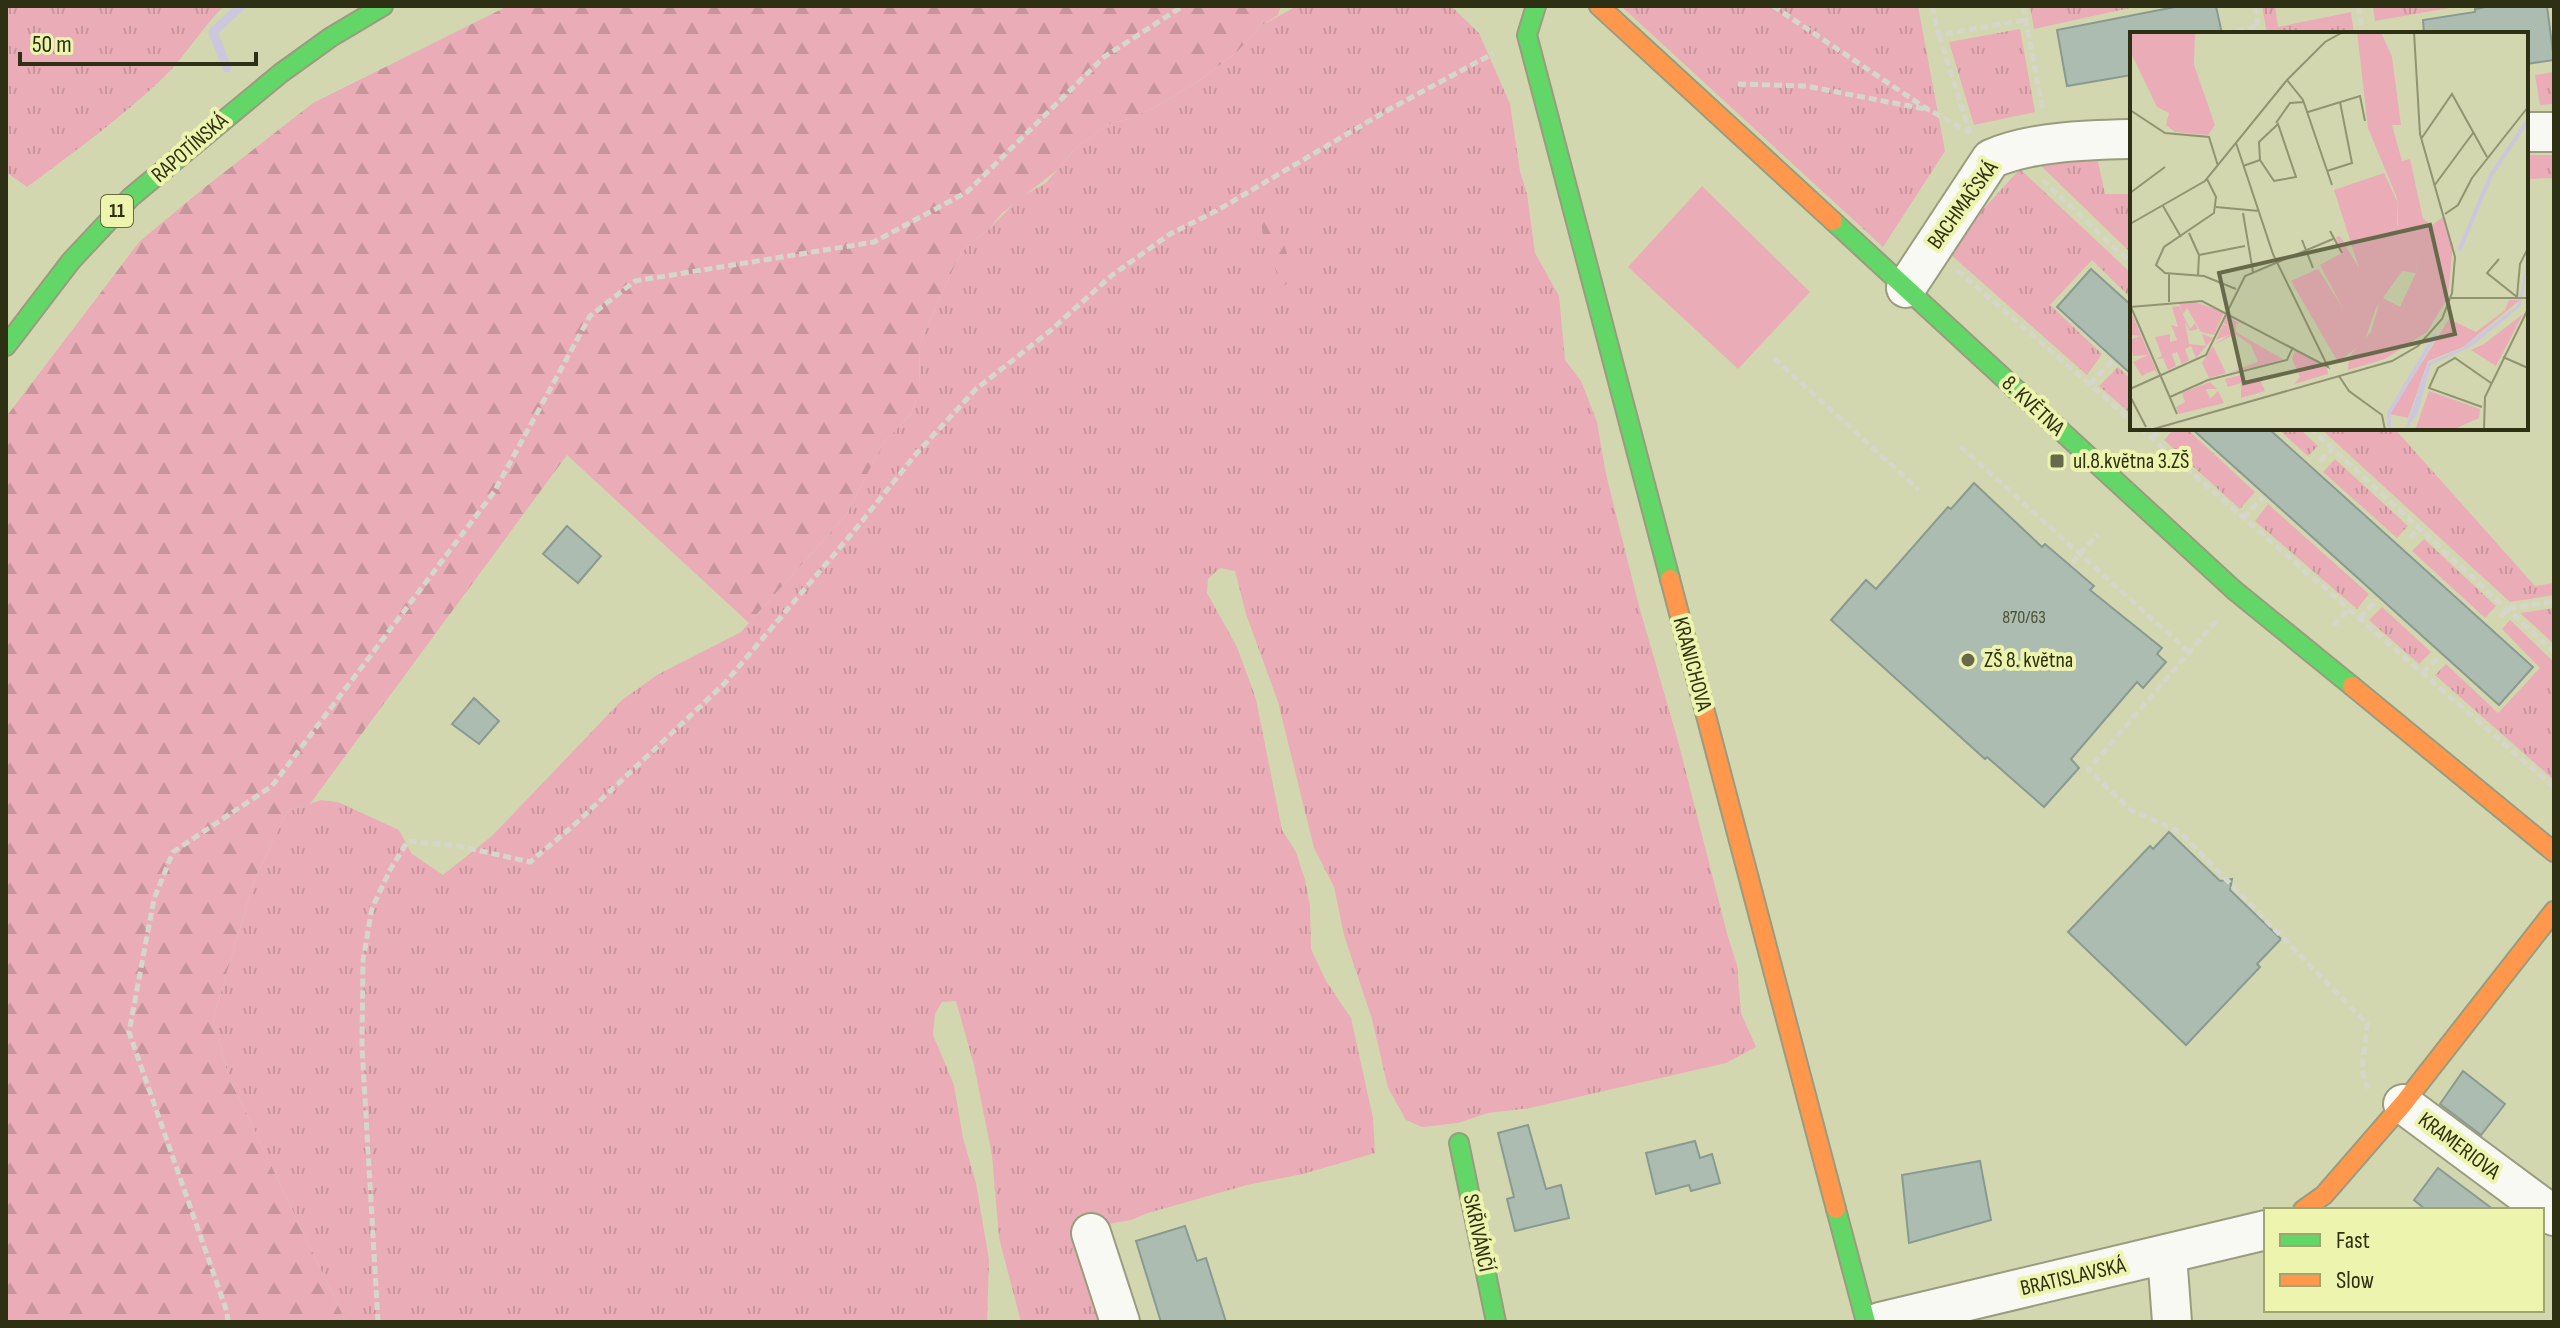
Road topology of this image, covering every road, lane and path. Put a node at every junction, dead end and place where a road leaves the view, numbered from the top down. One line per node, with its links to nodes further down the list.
1 (383, 6): 27 (street, RAPOTÍNSKÁ / 11)
2 (1183, 6): 67 (path)
3 (1536, 6): 15 (street)
4 (1599, 6): 17 (street, 8. KVĚTNA)
5 (1773, 6): 18 (path)
6 (1932, 6): 16 (path)
7 (2023, 6): 10 (path)
8 (2255, 6): 11 (path)
9 (2358, 6): 14 (path)
10 (2025, 20): 16 (path); 19 (path)
11 (2258, 26): 12 (path); 13 (path)
12 (2233, 32)
13 (2259, 32)
14 (2363, 32)
15 (1527, 35): 68 (path); 71 (street, KRANICHOVA)
16 (1939, 35): 18 (path)
17 (1682, 82): 18 (path); 26 (street, 8. KVĚTNA)
18 (1930, 110)
19 (2045, 120)
20 (2528, 132): 21 (street)
21 (2554, 132)
22 (2130, 139): 23 (street, BACHMAČSKÁ)
23 (2010, 150): 24 (street, BACHMAČSKÁ); 25 (path)
24 (1932, 248): 26 (street, BACHMAČSKÁ); 30 (path)
25 (2130, 262)
26 (1906, 288): 58 (street, 8. KVĚTNA)
27 (6, 346)
28 (1774, 358): 39 (path)
29 (2112, 361): 30 (path)
30 (2090, 384): 31 (path)
31 (2130, 419)
32 (2142, 430): 35 (path)
33 (2161, 430): 35 (path)
34 (2312, 430): 37 (path)
35 (2152, 439): 41 (path)
36 (1960, 446): 45 (path)
37 (2332, 449): 38 (path); 42 (path)
38 (2320, 461)
39 (1919, 490)
40 (2263, 497): 41 (path)
41 (2243, 518): 52 (path)
42 (2419, 529): 44 (path); 49 (path)
43 (2098, 534): 45 (path)
44 (2410, 538)
45 (2080, 554): 46 (path); 53 (path)
46 (2072, 563)
47 (2377, 600): 52 (path)
48 (2554, 601): 49 (path)
49 (2507, 609): 51 (path); 54 (path)
50 (2221, 615): 53 (path)
51 (2500, 617)
52 (2360, 618): 56 (path)
53 (2189, 652): 60 (path)
54 (2554, 652)
55 (2440, 656): 56 (path)
56 (2423, 673): 57 (path)
57 (2554, 787)
58 (2554, 852)
59 (2554, 911): 60 (street)
60 (2398, 1109): 62 (street); 63 (street, KRAMERIOVA)
61 (1459, 1143): 70 (street, SKŘIVÁNČÍ)
62 (2306, 1208)
63 (2542, 1208)
64 (2264, 1231): 66 (street, BRATISLAVSKÁ)
65 (1091, 1233): 69 (street)
66 (2167, 1255): 72 (street, BRATISLAVSKÁ); 73 (street)
67 (228, 1322)
68 (378, 1322)
69 (1120, 1322)
70 (1496, 1322)
71 (1866, 1322)
72 (1880, 1322)
73 (2172, 1322)

